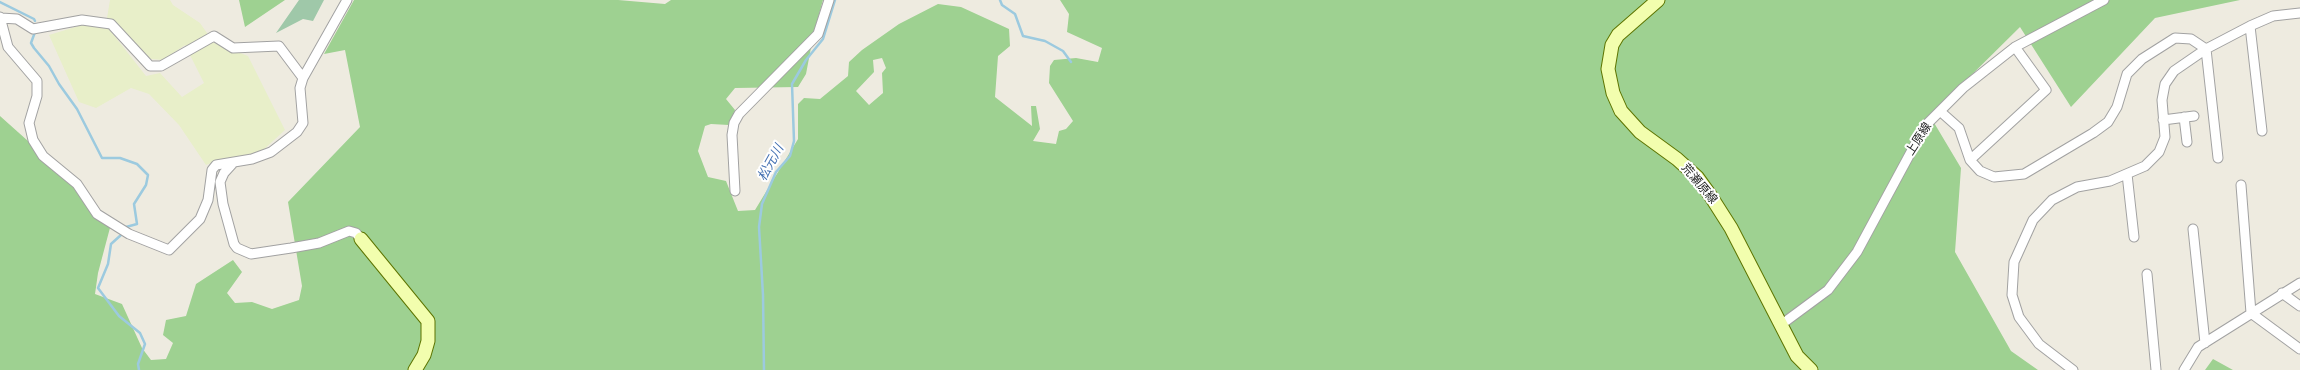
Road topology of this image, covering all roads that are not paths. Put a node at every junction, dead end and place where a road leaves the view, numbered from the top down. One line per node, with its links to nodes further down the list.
1 (347, 0): 10 (street)
2 (830, 0): 22 (street)
3 (1658, 0): 31 (street, 荒瀬原線)
4 (2104, 0): 8 (street, 上原線)
5 (2300, 13): 7 (street)
6 (0, 17): 10 (street); 19 (street)
7 (2250, 26): 9 (street); 15 (street)
8 (2015, 47): 11 (street, 上原線); 18 (street)
9 (2206, 49): 14 (street); 17 (street); 18 (street)
10 (303, 78): 19 (street)
11 (1941, 112): 18 (street); 31 (street, 上原線)
12 (2194, 116): 13 (street)
13 (2184, 117): 14 (street); 16 (street)
14 (2163, 120): 20 (street)
15 (2262, 131)
16 (2187, 142)
17 (2218, 158)
18 (1970, 160)
19 (234, 162): 25 (street)
20 (2127, 174): 24 (street); 36 (street)
21 (2241, 185): 30 (street)
22 (736, 191)
23 (2193, 229): 32 (street)
24 (2134, 237)
25 (361, 239): 34 (street)
26 (2147, 274): 37 (street)
27 (2300, 283): 28 (street)
28 (2282, 293): 29 (street); 30 (street)
29 (2300, 306)
30 (2251, 313): 32 (street); 33 (street)
31 (1782, 324): 35 (street, 荒瀬原線)
32 (2204, 343): 38 (street)
33 (2300, 349)
34 (415, 370)
35 (1811, 370)
36 (2073, 370)
37 (2156, 370)
38 (2184, 370)

